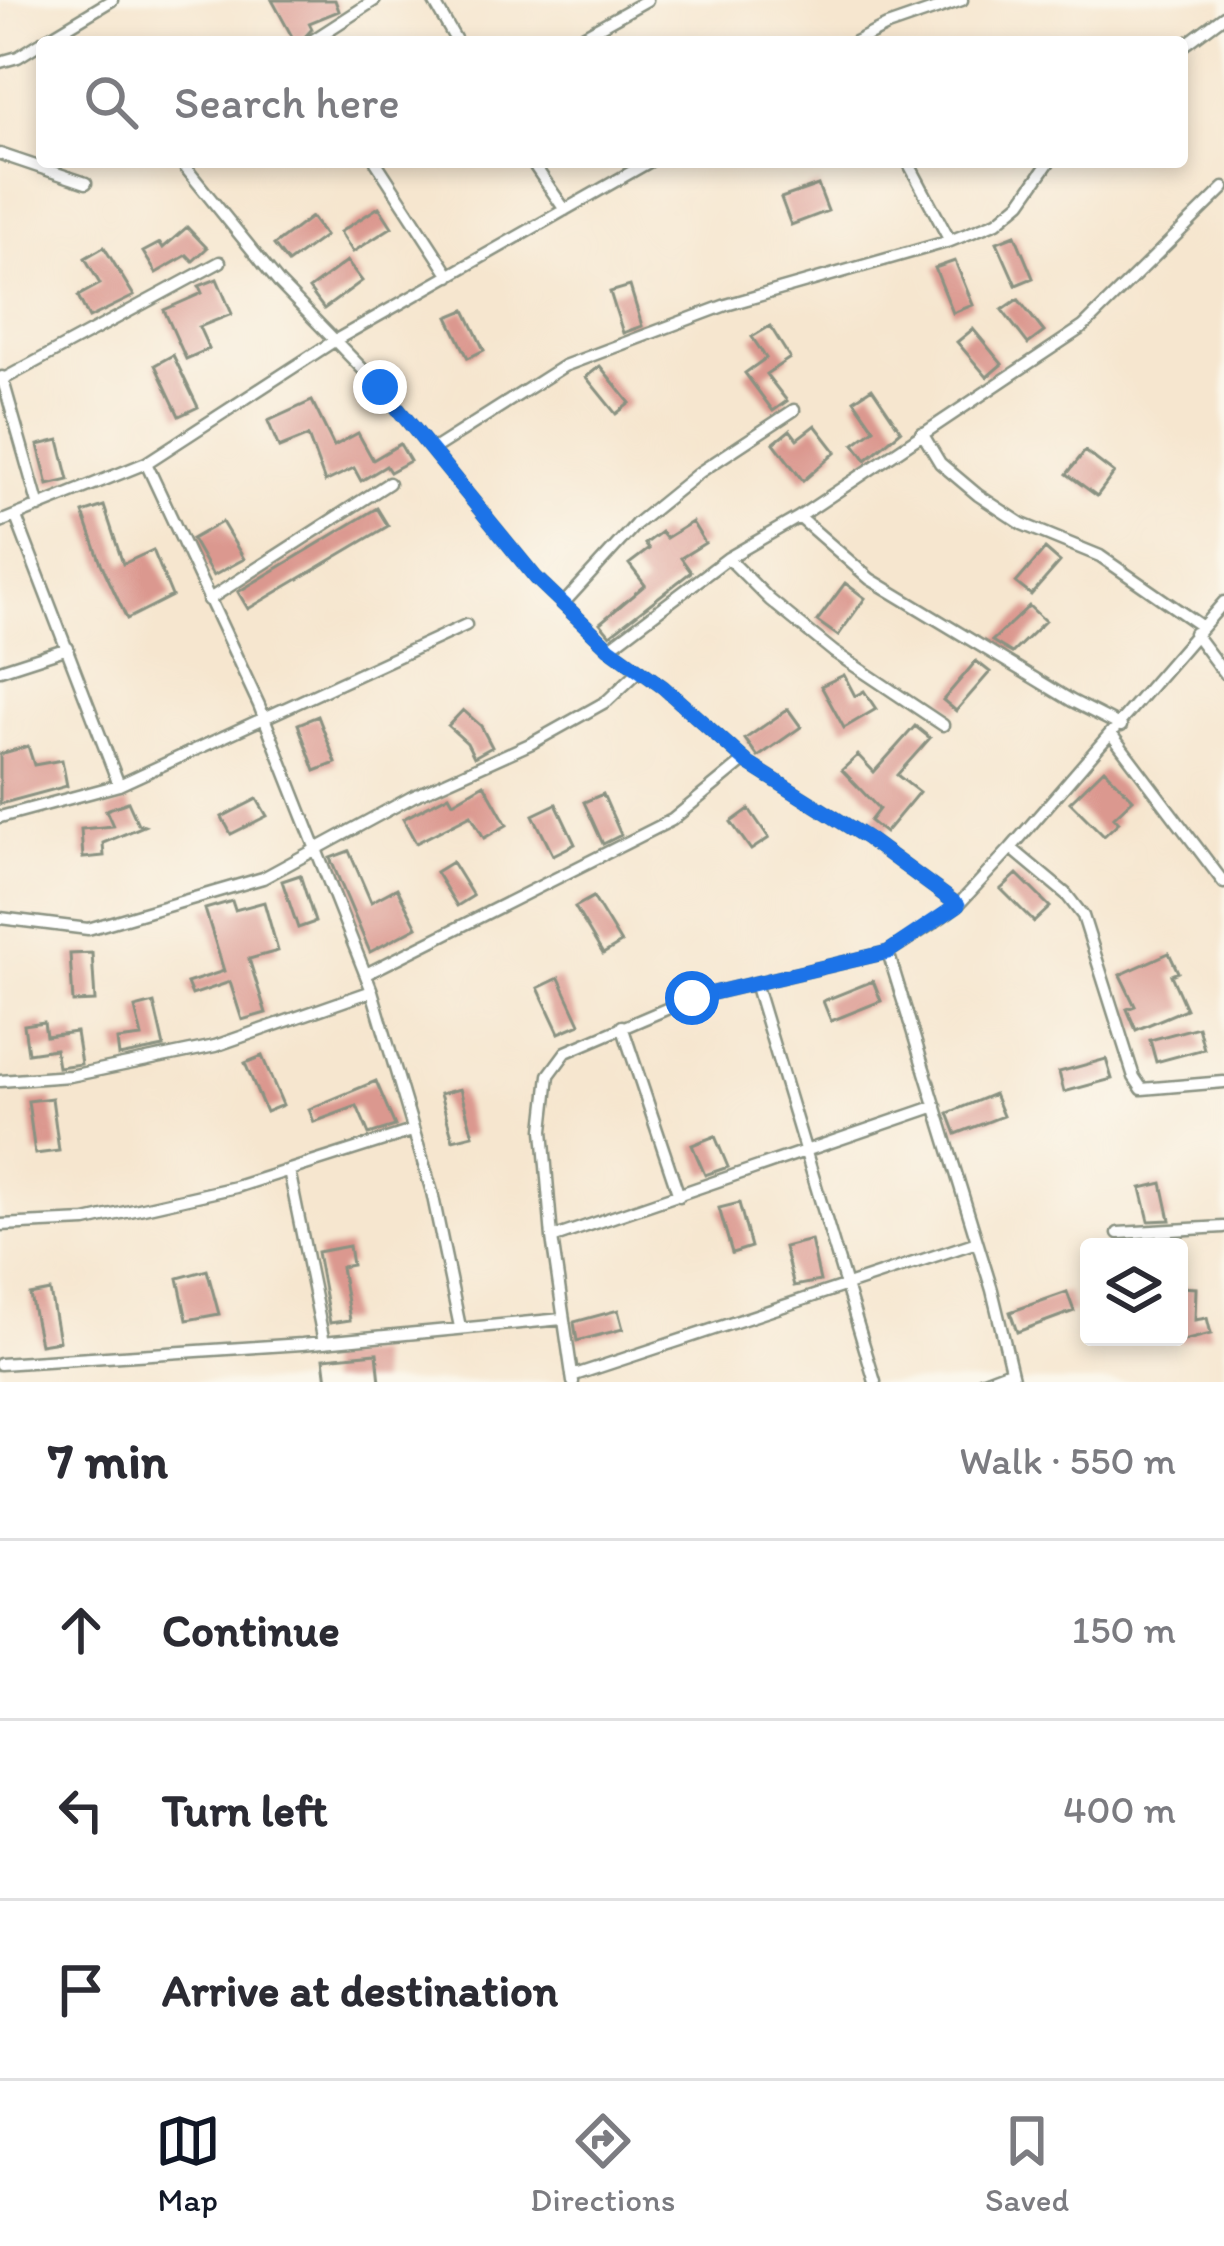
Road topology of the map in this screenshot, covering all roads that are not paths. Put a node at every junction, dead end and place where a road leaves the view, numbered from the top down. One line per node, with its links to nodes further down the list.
1 (112, 0): 7 (street)
2 (375, 0): 8 (street)
3 (434, 0): 9 (street)
4 (647, 0): 10 (street)
5 (962, 0): 11 (street)
6 (1224, 16): 12 (street)
7 (52, 36)
8 (319, 36)
9 (454, 36)
10 (583, 36)
11 (867, 36)
12 (1188, 43)
13 (36, 46): 14 (street)
14 (0, 62)
15 (0, 154): 16 (street)
16 (36, 166)
17 (42, 168): 24 (street)
18 (186, 168): 30 (street)
19 (380, 168): 29 (street)
20 (536, 168): 26 (street)
21 (639, 168): 26 (street)
22 (911, 168): 27 (street)
23 (1045, 168): 27 (street)
24 (86, 183)
25 (1224, 188): 33 (street)
26 (565, 211): 29 (street)
27 (950, 241): 34 (street)
28 (220, 262): 31 (street)
29 (450, 276): 30 (street)
30 (334, 341): 34 (street); 35 (street)
31 (1, 378): 37 (street)
32 (794, 410): 44 (street)
33 (922, 433): 39 (street); 46 (street)
34 (432, 450): 44 (street)
35 (146, 463): 37 (street); 42 (street)
36 (389, 483): 42 (street)
37 (39, 507): 38 (street)
38 (16, 517): 40 (street); 47 (street)
39 (799, 517): 41 (street); 54 (street)
40 (0, 522)
41 (728, 558): 48 (street); 53 (street)
42 (208, 599): 52 (street)
43 (1224, 602): 46 (street)
44 (563, 604): 48 (street)
45 (466, 625): 52 (street)
46 (1198, 630): 51 (street); 54 (street)
47 (68, 648): 49 (street); 56 (street)
48 (609, 648): 50 (street)
49 (0, 670)
50 (640, 670): 55 (street); 58 (street)
51 (1224, 674)
52 (264, 719): 56 (street); 58 (street)
53 (943, 724)
54 (1116, 730): 59 (street); 60 (street)
55 (745, 760): 61 (street); 64 (street)
56 (119, 784): 57 (street)
57 (0, 817)
58 (316, 848): 62 (street); 64 (street)
59 (1011, 848): 61 (street); 69 (street)
60 (1224, 883)
61 (958, 905): 63 (street)
62 (0, 917)
63 (888, 952): 65 (street); 70 (street)
64 (366, 974): 66 (street)
65 (755, 983): 67 (street); 72 (street)
66 (372, 992): 68 (street); 71 (street)
67 (622, 1026): 74 (street); 78 (street)
68 (0, 1081)
69 (1224, 1082)
70 (936, 1106): 72 (street); 79 (street)
71 (412, 1131): 73 (street); 82 (street)
72 (804, 1152): 74 (street); 80 (street)
73 (289, 1170): 75 (street); 83 (street)
74 (679, 1196): 78 (street)
75 (0, 1225)
76 (1224, 1227): 77 (street)
77 (1118, 1233)
78 (553, 1238): 81 (street)
79 (977, 1242): 80 (street); 85 (street)
80 (844, 1286): 86 (street); 87 (street)
81 (562, 1319): 82 (street); 86 (street)
82 (460, 1327): 83 (street)
83 (324, 1342): 84 (street)
84 (0, 1364)
85 (1012, 1376): 88 (street)
86 (573, 1379)
87 (875, 1382)
88 (981, 1382)

